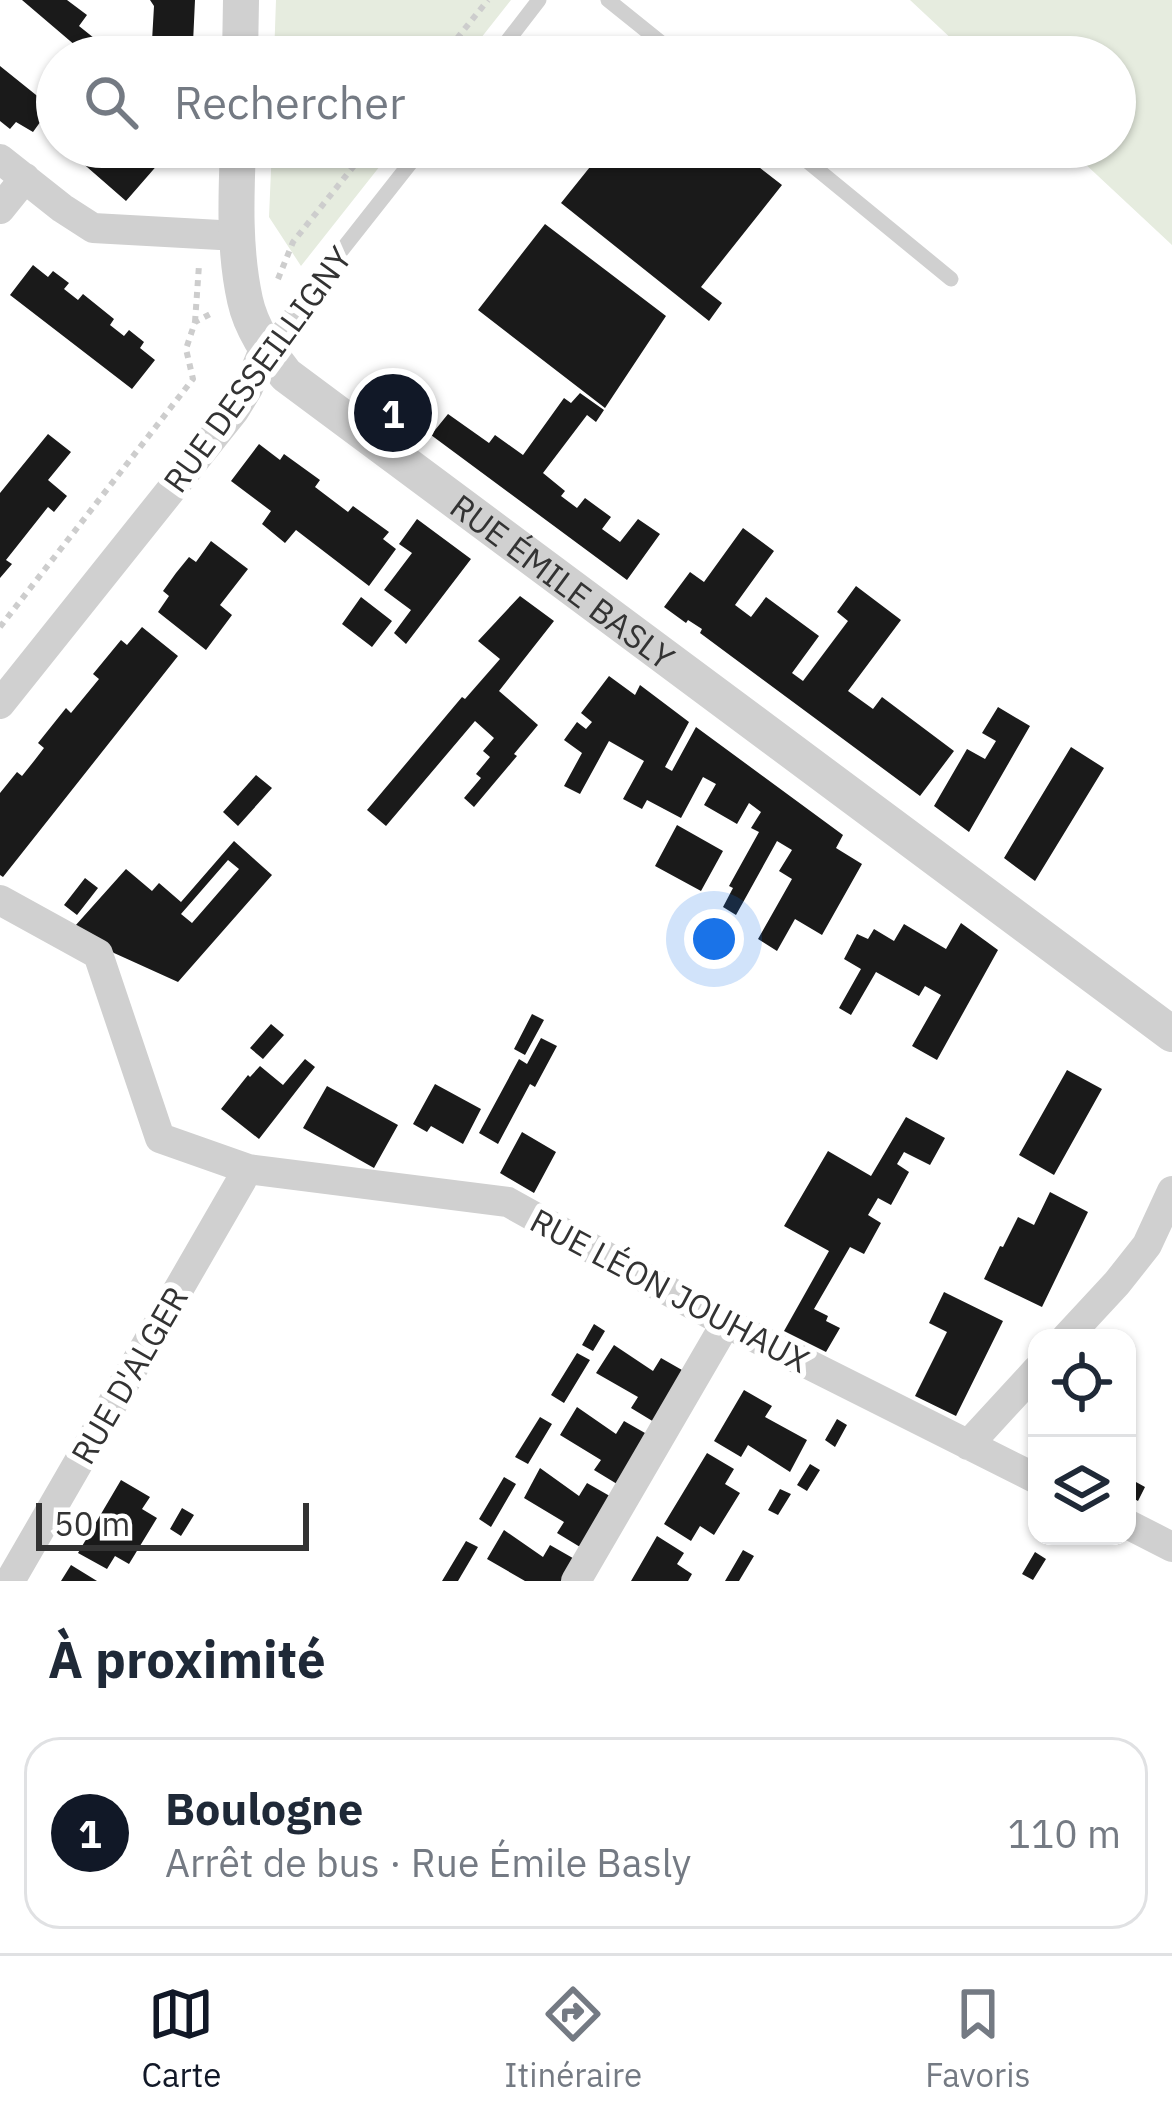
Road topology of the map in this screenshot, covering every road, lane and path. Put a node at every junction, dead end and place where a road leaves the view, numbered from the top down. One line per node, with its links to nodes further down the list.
1 (241, 0): 5 (street)
2 (488, 0): 6 (path)
3 (539, 0): 7 (lane)
4 (608, 0): 8 (lane)
5 (240, 36)
6 (459, 36)
7 (511, 36)
8 (653, 36)
9 (0, 159): 14 (street)
10 (238, 168): 17 (street, RUE ÉMILE BASLY)
11 (352, 168): 19 (path)
12 (406, 168): 22 (lane, RUE DESSEILLIGNY)
13 (816, 168): 18 (lane)
14 (25, 178): 15 (street); 16 (street)
15 (0, 209)
16 (200, 233): 17 (street); 21 (path)
17 (238, 236): 22 (street, RUE ÉMILE BASLY)
18 (951, 279)
19 (275, 288)
20 (221, 308): 21 (path)
21 (195, 322): 23 (path)
22 (265, 347): 24 (street, RUE DESSEILLIGNY); 26 (street, RUE ÉMILE BASLY)
23 (0, 627)
24 (0, 704)
25 (0, 900): 27 (street, RUE LÉON JOUHAUX)
26 (1172, 1034)
27 (248, 1169): 29 (street, RUE LÉON JOUHAUX); 36 (street, RUE D'ALGER)
28 (1172, 1191): 30 (street)
29 (726, 1323): 32 (street, RUE LÉON JOUHAUX); 37 (street)
30 (1075, 1329)
31 (1028, 1380): 32 (street)
32 (968, 1445): 33 (street, RUE LÉON JOUHAUX)
33 (1028, 1475)
34 (1136, 1529): 35 (street)
35 (1172, 1547)
36 (10, 1581)
37 (576, 1581)

